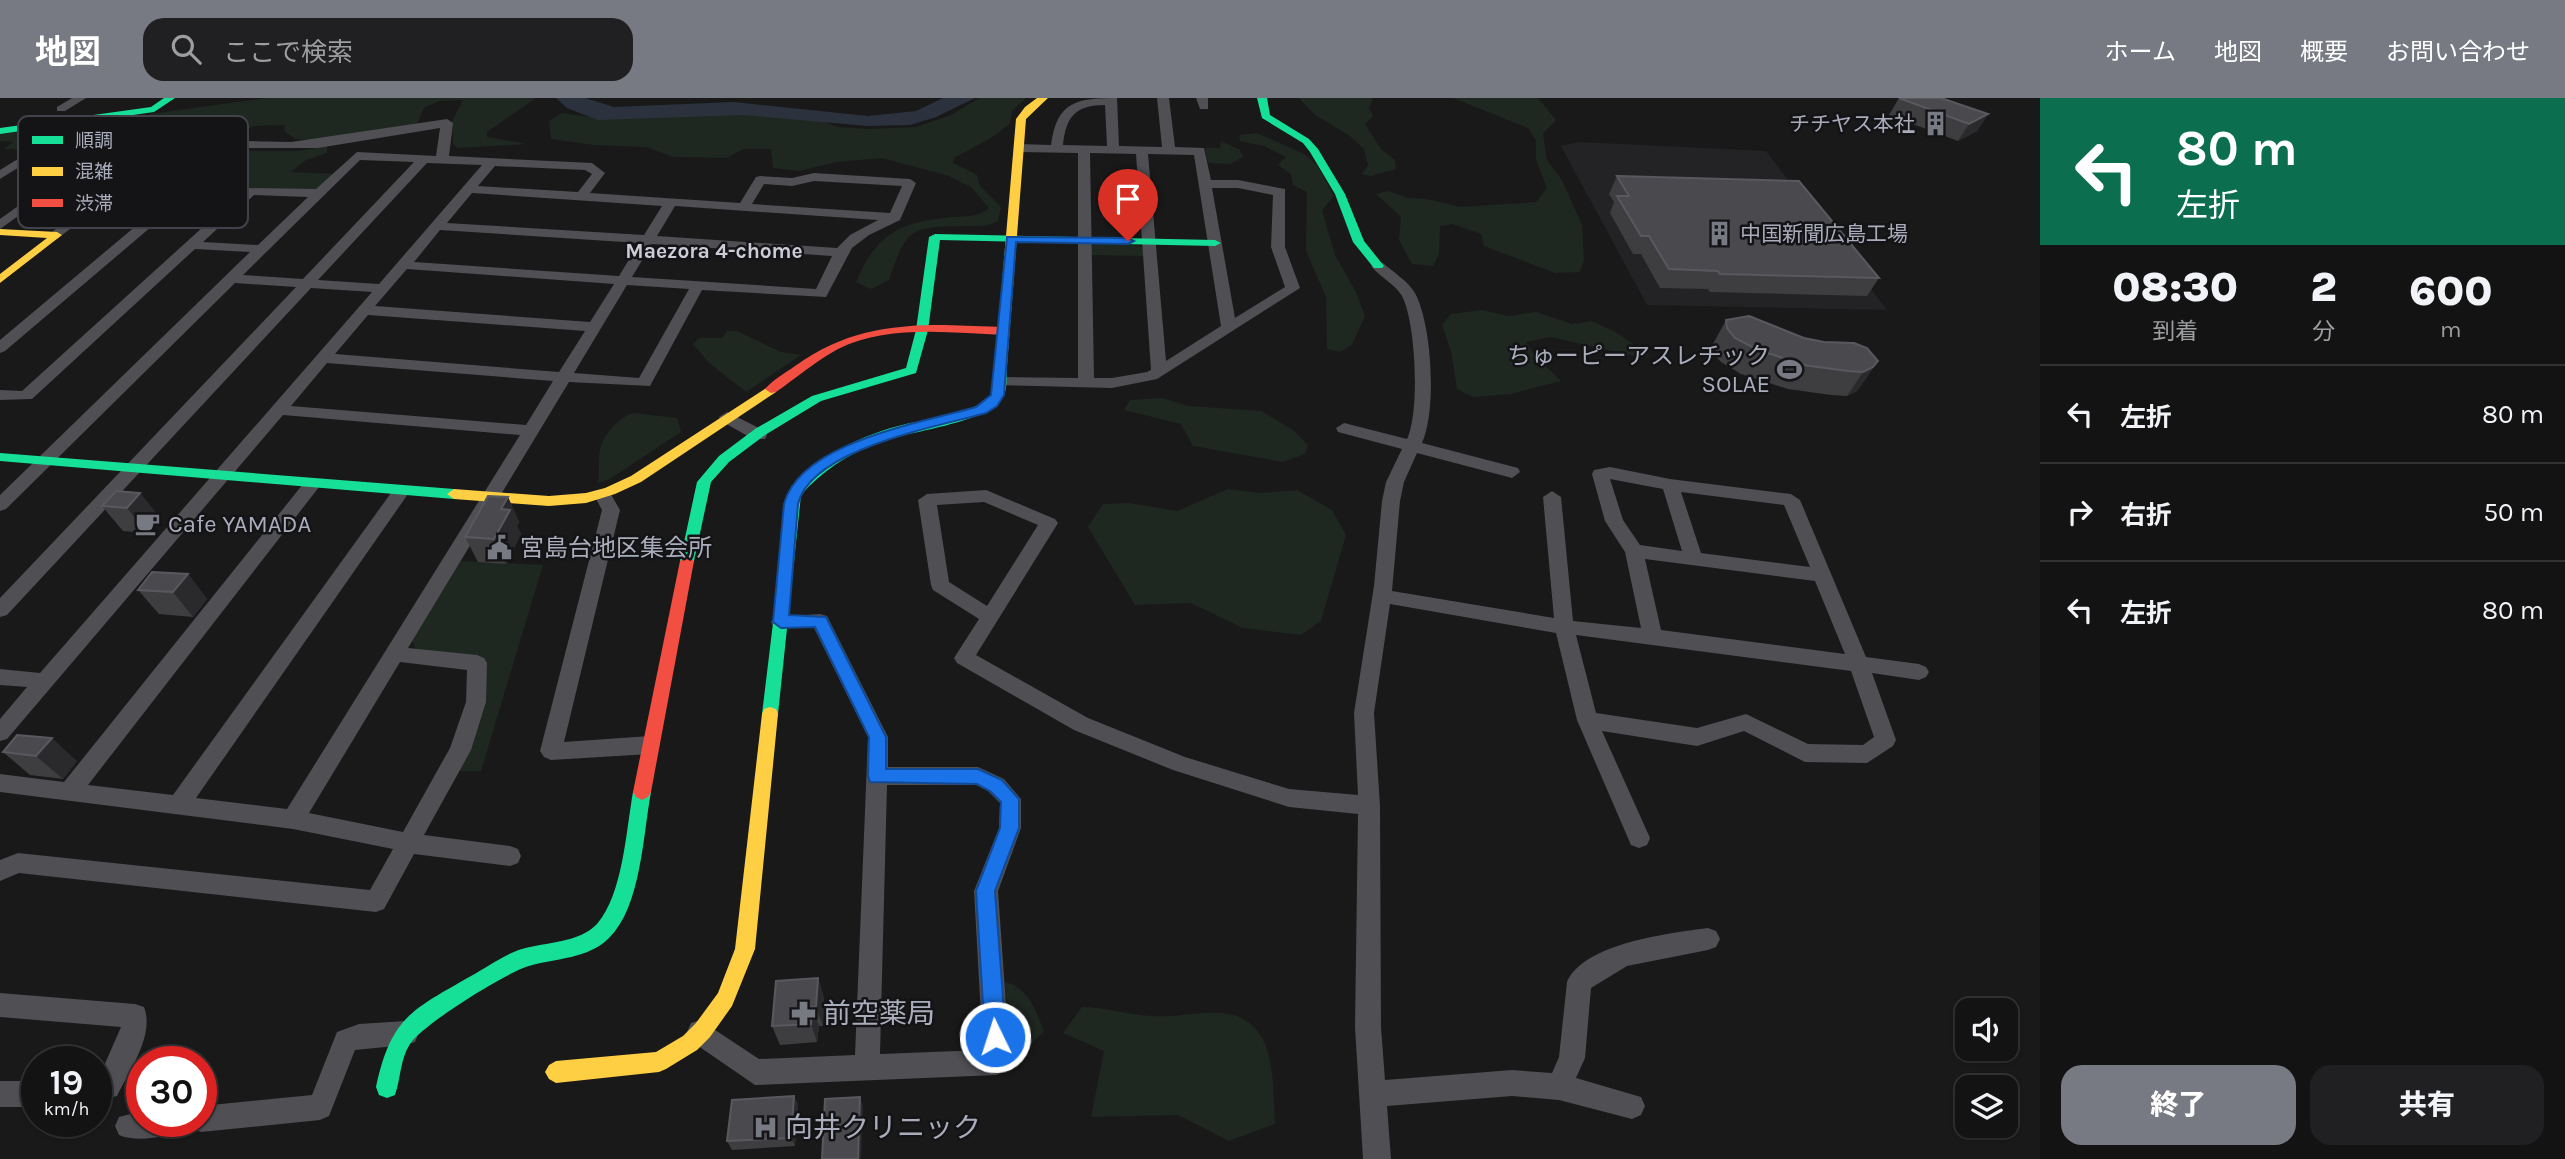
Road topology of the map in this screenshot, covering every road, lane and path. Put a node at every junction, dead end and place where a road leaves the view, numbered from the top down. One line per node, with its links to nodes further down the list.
1 (80, 98): 7 (street)
2 (170, 98): 8 (street)
3 (1043, 98): 12 (street)
4 (1163, 98): 17 (street)
5 (1262, 98): 48 (street)
6 (1111, 99): 13 (street); 15 (street)
7 (61, 109)
8 (110, 116)
9 (18, 129): 10 (street)
10 (0, 131)
11 (248, 144): 19 (street)
12 (1019, 148): 13 (street); 39 (street)
13 (1057, 149): 14 (street)
14 (1084, 149): 15 (street); 41 (street)
15 (1113, 150): 16 (street)
16 (1142, 150): 17 (street); 42 (street)
17 (1169, 150): 23 (street)
18 (424, 159): 19 (street); 25 (street); 52 (street)
19 (442, 160): 21 (street)
20 (18, 163): 22 (street)
21 (491, 163): 24 (street); 27 (street)
22 (0, 175)
23 (1206, 184): 43 (street); 57 (street)
24 (469, 189): 27 (street); 33 (street)
25 (320, 193): 26 (street); 45 (street)
26 (248, 194)
27 (581, 197): 28 (street)
28 (671, 202): 29 (street); 40 (street)
29 (744, 207): 31 (street); 31 (street)
30 (18, 212): 32 (street)
31 (895, 217): 46 (street)
32 (0, 225)
33 (437, 226): 40 (street); 47 (street)
34 (66, 228): 38 (street)
35 (142, 228): 60 (street)
36 (211, 228): 44 (street)
37 (0, 232): 38 (street)
38 (57, 235): 50 (street)
39 (1011, 239): 41 (street); 58 (street); 59 (street)
40 (648, 240): 46 (street); 51 (street)
41 (1085, 240): 42 (street); 65 (street)
42 (1150, 241): 43 (street); 62 (street)
43 (1216, 243): 57 (street)
44 (192, 245): 45 (street); 66 (street)
45 (263, 249): 49 (street)
46 (839, 252): 53 (street)
47 (403, 265): 51 (street); 54 (street)
48 (1378, 266): 72 (street)
49 (233, 279): 52 (street); 74 (street)
50 (0, 280)
51 (623, 281): 53 (street); 56 (street)
52 (306, 284): 54 (street); 75 (street)
53 (697, 287): 63 (street)
54 (383, 288): 55 (street)
55 (364, 310): 56 (street); 61 (street)
56 (595, 327): 63 (street)
57 (1229, 329): 62 (street)
58 (922, 330): 59 (street); 68 (street); 71 (street)
59 (1004, 331): 64 (street)
60 (0, 348)
61 (323, 358): 63 (street); 67 (street)
62 (1159, 370): 65 (street)
63 (565, 376): 70 (street)
64 (1000, 382): 65 (street); 91 (street)
65 (1086, 383)
66 (0, 395)
67 (278, 410): 70 (street); 77 (street)
68 (727, 416): 71 (street); 81 (street)
69 (1344, 428): 72 (street)
70 (532, 431): 82 (street)
71 (759, 435): 101 (street)
72 (1412, 447): 76 (street); 88 (street)
73 (0, 457): 74 (street)
74 (45, 461): 75 (street); 84 (street)
75 (136, 468): 77 (street); 89 (street)
76 (1512, 471)
77 (222, 475): 78 (street); 98 (street)
78 (313, 482): 80 (street); 104 (street)
79 (1670, 485): 85 (street); 86 (street); 87 (street)
80 (402, 490): 82 (street); 105 (street)
81 (603, 495): 82 (street); 101 (street)
82 (491, 497): 94 (street)
83 (1552, 497): 92 (street)
84 (0, 505)
85 (1634, 551): 86 (street); 93 (street)
86 (1694, 559): 87 (street)
87 (1822, 575): 95 (street)
88 (1381, 596): 92 (street); 106 (street)
89 (0, 610)
90 (990, 617): 90 (street); 106 (street)
91 (781, 622): 102 (street); 115 (street)
92 (1564, 626): 93 (street); 99 (street)
93 (1653, 636): 95 (street)
94 (396, 654): 107 (street); 109 (street)
95 (1859, 664): 96 (street); 99 (street)
96 (1919, 672)
97 (0, 677): 98 (street)
98 (45, 681): 100 (street)
99 (1587, 720): 108 (street)
100 (0, 733)
101 (650, 745): 114 (street)
102 (877, 776): 116 (street); 116 (street)
103 (0, 783): 104 (street)
104 (69, 792): 105 (street)
105 (178, 805): 107 (street)
106 (1369, 806): 123 (street)
107 (293, 819): 109 (street)
108 (1639, 838)
109 (409, 843): 110 (street); 111 (street)
110 (510, 856)
111 (0, 870)
112 (1708, 939): 120 (street)
113 (0, 1004): 118 (street)
114 (406, 1032): 119 (street); 125 (street)
115 (700, 1032): 116 (street); 117 (street)
116 (867, 1067)
117 (556, 1072)
118 (112, 1078)
119 (387, 1087)
120 (1559, 1087): 123 (street); 124 (street)
121 (0, 1094): 122 (street)
122 (21, 1094)
123 (1373, 1094): 126 (street)
124 (1632, 1106)
125 (217, 1117)
126 (1377, 1159)

